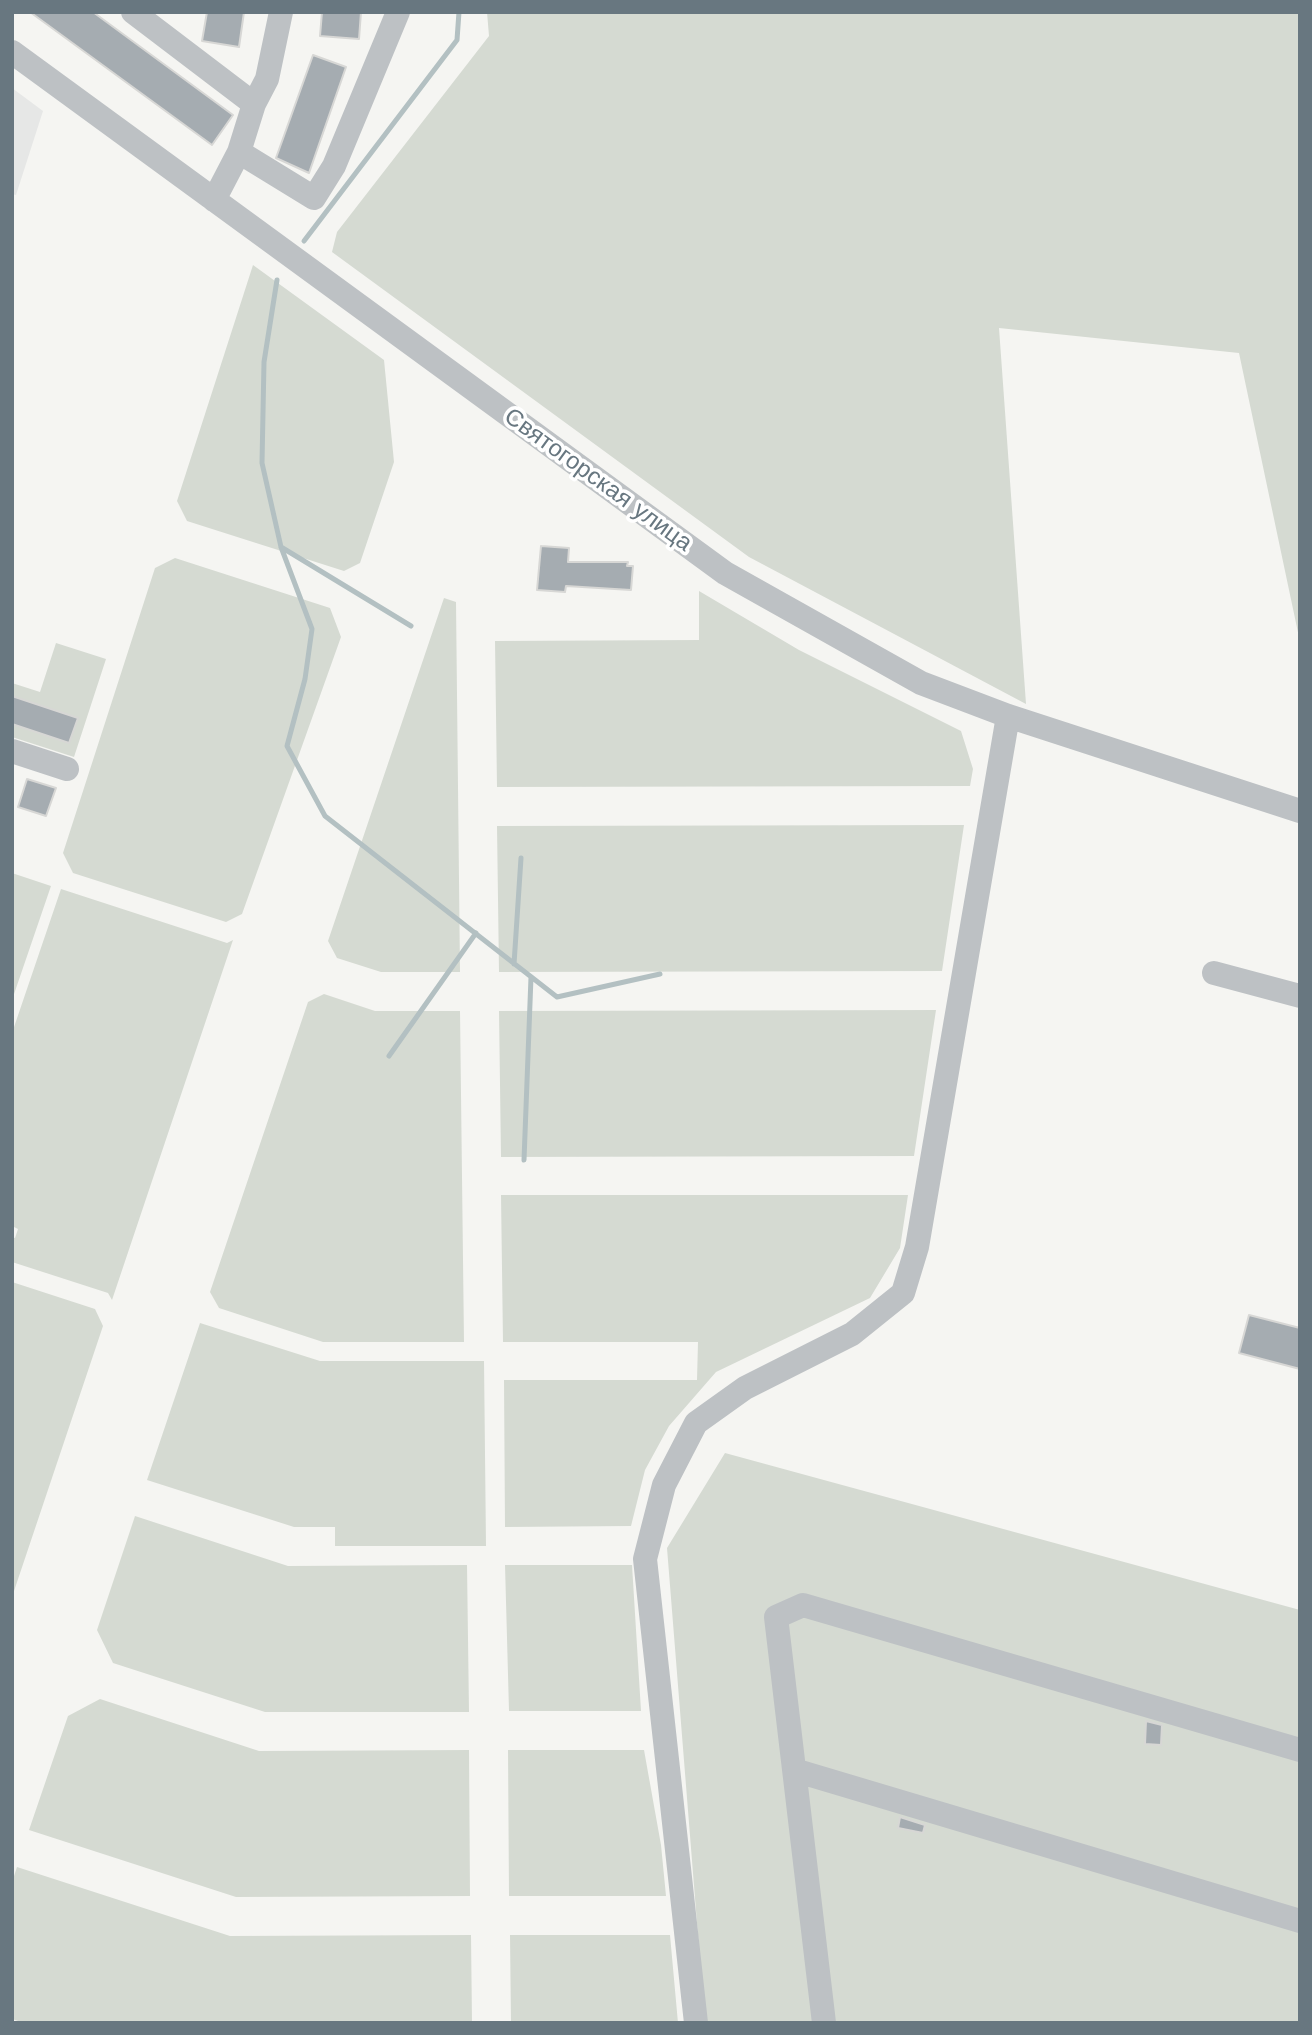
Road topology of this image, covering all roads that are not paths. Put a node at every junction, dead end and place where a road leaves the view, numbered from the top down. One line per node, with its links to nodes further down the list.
1 (133, 12): 5 (street)
2 (281, 12): 5 (street)
3 (398, 12): 6 (street)
4 (12, 52): 7 (street, Святогорская улица)
5 (254, 104): 6 (street)
6 (239, 152): 7 (street)
7 (214, 200): 8 (street, Святогорская улица)
8 (1008, 716): 11 (street, Святогорская улица); 17 (street)
9 (12, 751): 10 (street)
10 (67, 769)
11 (1300, 811)
12 (1214, 973): 13 (street)
13 (1300, 996)
14 (1300, 1750): 15 (street)
15 (794, 1770): 16 (street); 18 (street)
16 (1300, 1921)
17 (696, 2023)
18 (824, 2023)

